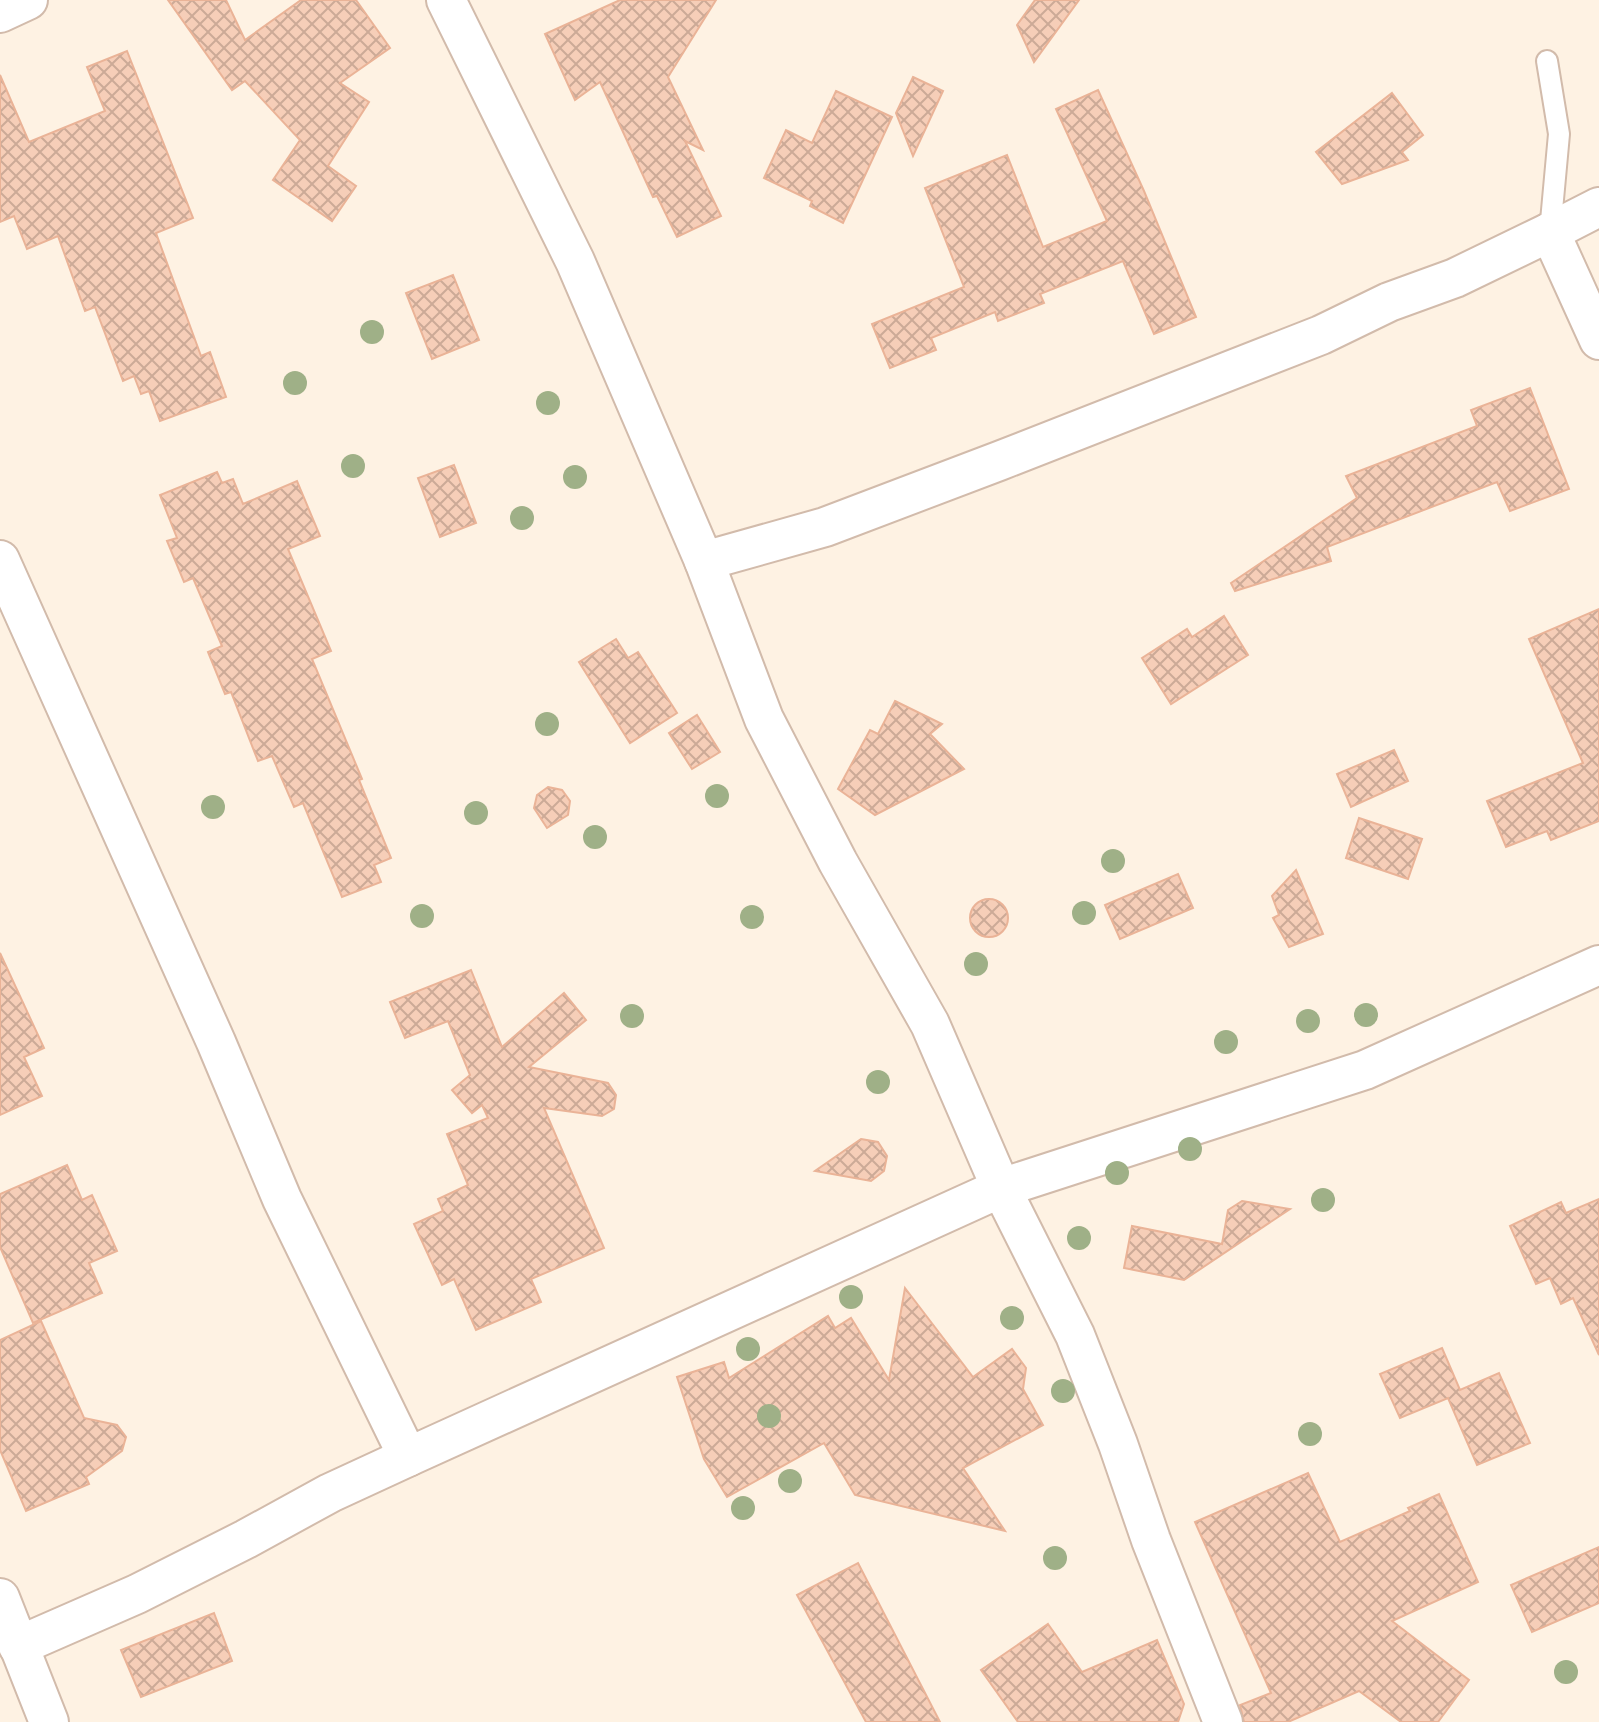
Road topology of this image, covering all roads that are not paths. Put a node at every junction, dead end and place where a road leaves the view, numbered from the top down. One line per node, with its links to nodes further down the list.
1 (28, 0): 3 (street)
2 (446, 0): 9 (street)
3 (0, 13)
4 (1547, 61): 6 (lane)
5 (1599, 207): 6 (street)
6 (1550, 232): 7 (street); 9 (street)
7 (1599, 340)
8 (0, 560): 12 (street)
9 (704, 561): 11 (street)
10 (1599, 965): 11 (street)
11 (1001, 1188): 12 (street); 16 (street)
12 (408, 1457): 14 (street)
13 (0, 1598): 14 (street)
14 (18, 1646): 15 (street)
15 (49, 1722)
16 (1223, 1722)

